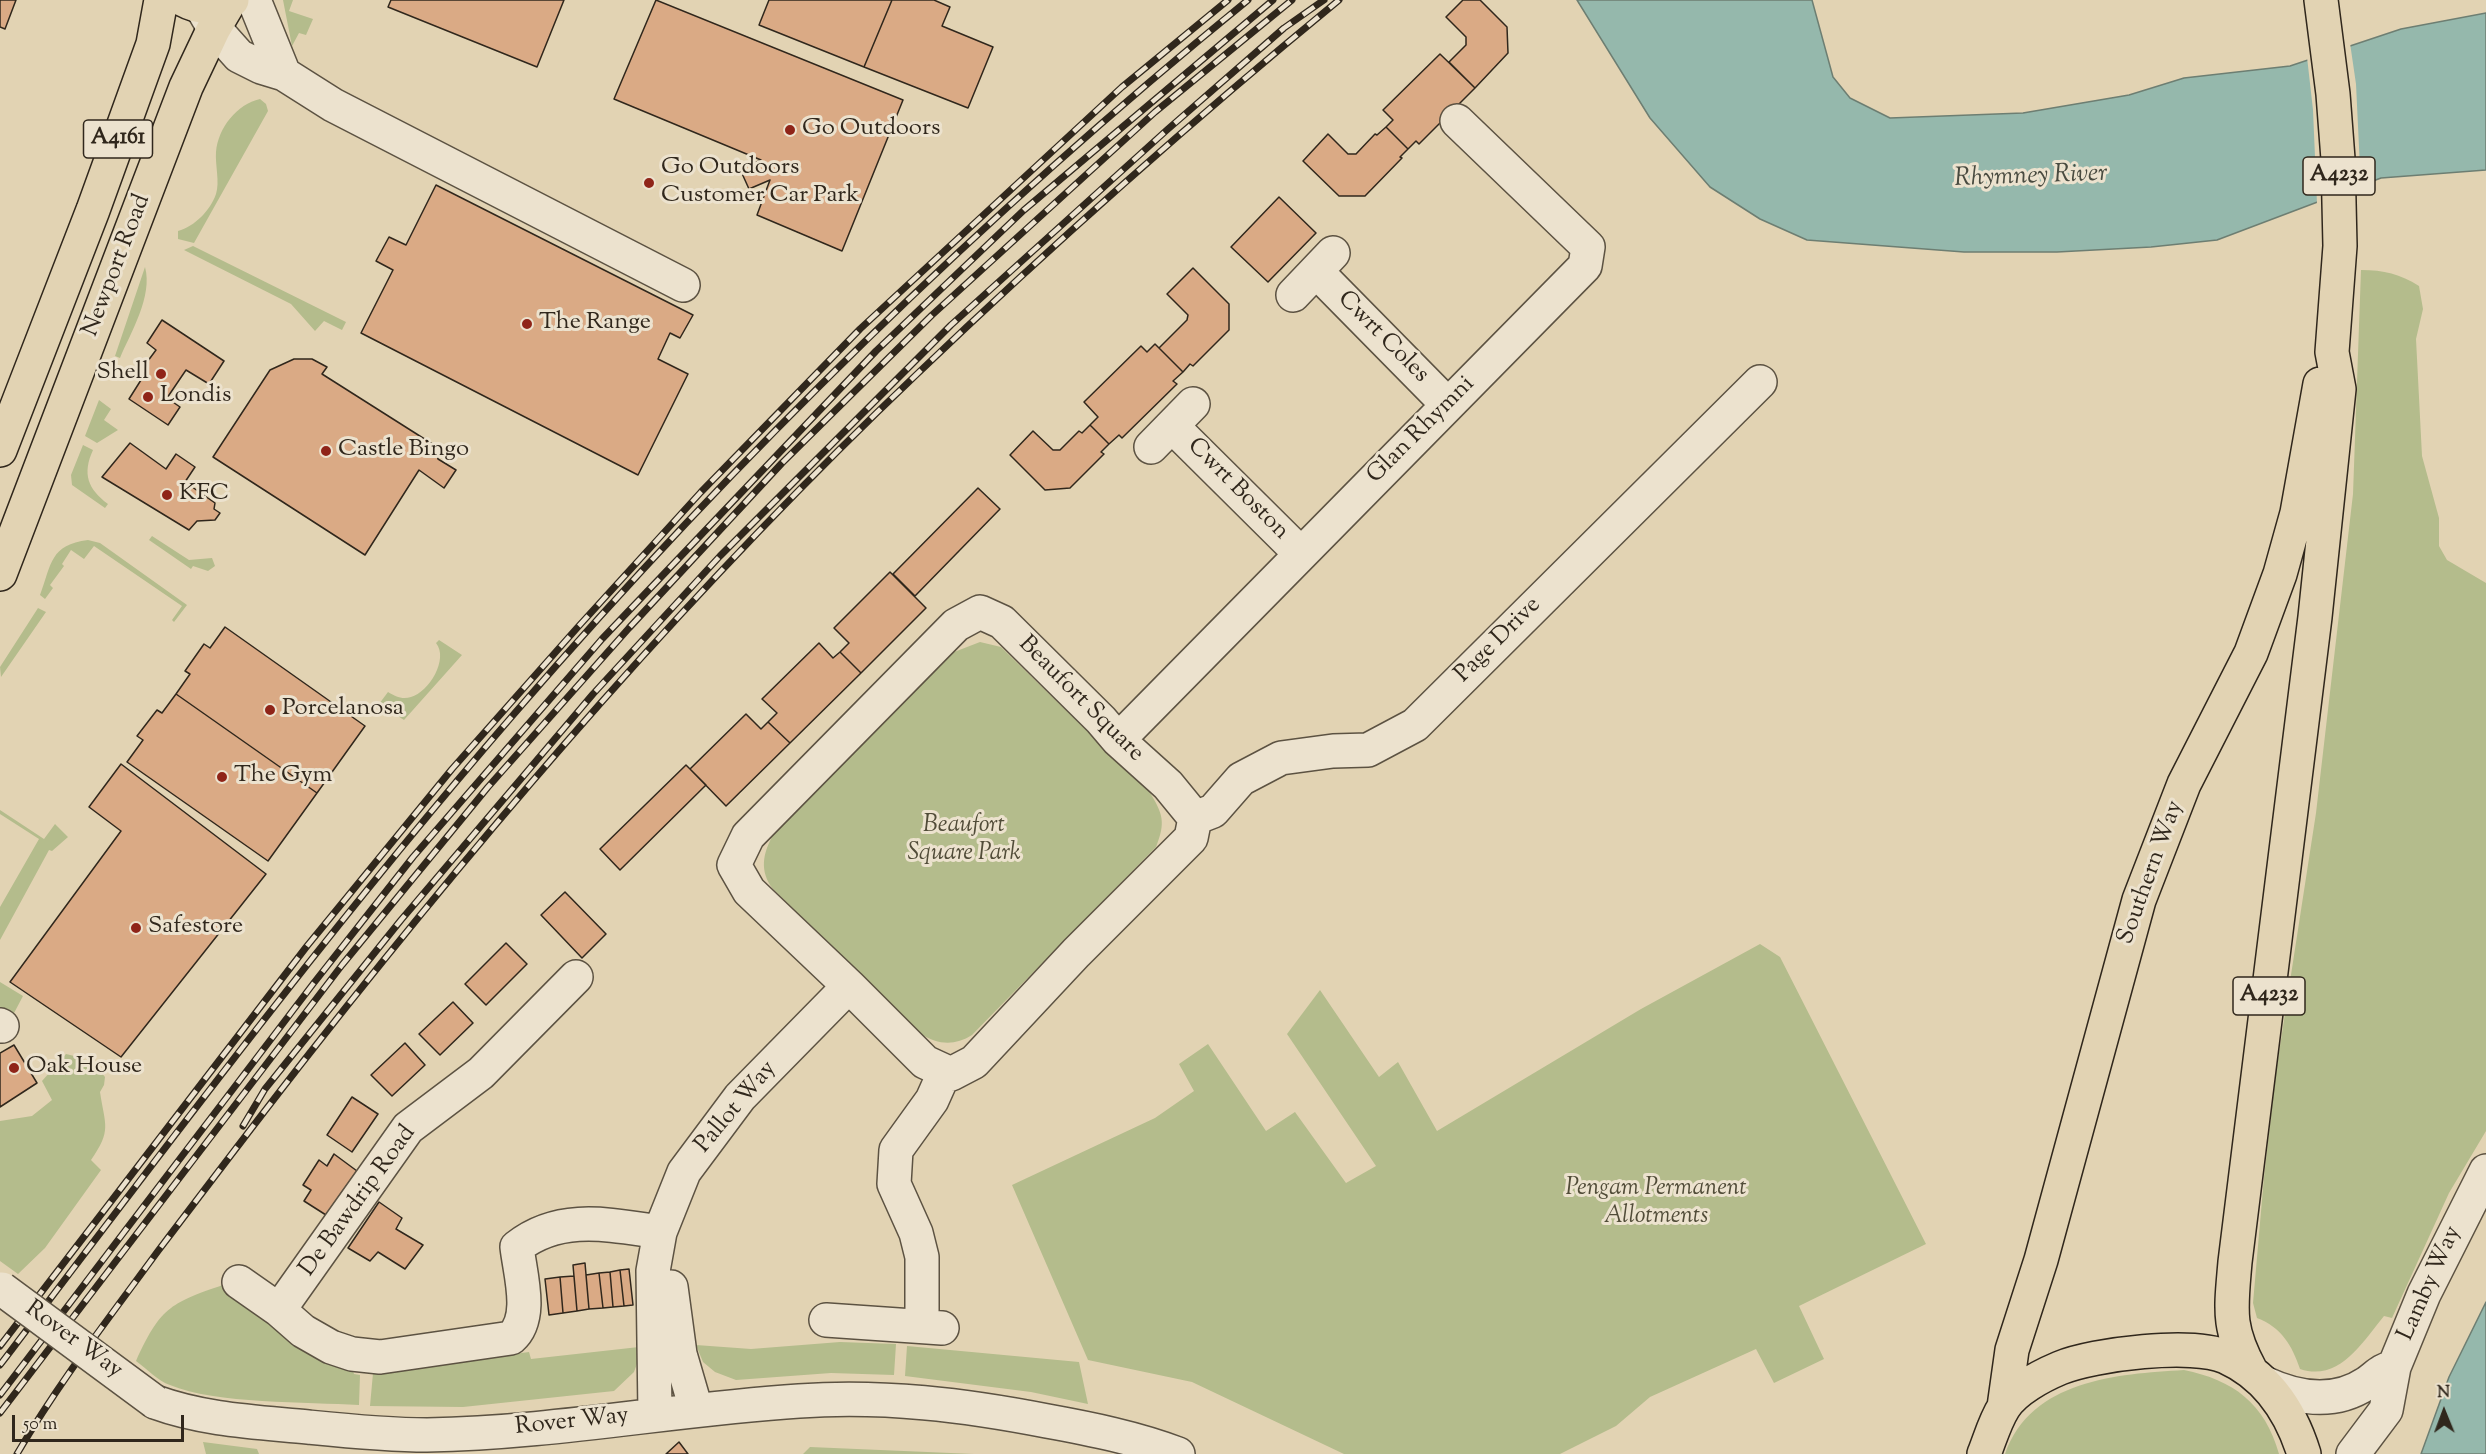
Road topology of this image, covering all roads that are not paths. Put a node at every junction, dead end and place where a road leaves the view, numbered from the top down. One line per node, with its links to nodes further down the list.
1 (161, 0): 12 (main road, Newport Road / A4161)
2 (2321, 0): 8 (main road, Southern Way / A4232)
3 (220, 6): 4 (street); 4 (street); 14 (main road, Newport Road / A4161)
4 (284, 74): 6 (street)
5 (1457, 121): 10 (street, Glan Rhymni)
6 (683, 285)
7 (1293, 295): 10 (street, Cwrt Coles)
8 (2332, 352): 27 (main road, Southern Way / A4232); 28 (main road, Southern Way / A4232)
9 (1760, 382): 16 (street, Page Drive)
10 (1448, 405): 13 (street, Glan Rhymni)
11 (1172, 426): 13 (street, Cwrt Boston)
12 (0, 450)
13 (1301, 554): 15 (street, Glan Rhymni)
14 (0, 574)
15 (1118, 740): 16 (street, Beaufort Square); 18 (street, Beaufort Square)
16 (1195, 818): 19 (street)
17 (576, 977): 24 (street, De Bawdrip Road)
18 (843, 992): 19 (street, Beaufort Square); 21 (street, Pallot Way)
19 (945, 1071): 25 (street)
20 (2486, 1171): 26 (street, Lamby Way)
21 (660, 1232): 24 (street); 29 (street); 30 (street, Pallot Way)
22 (239, 1282): 24 (street)
23 (1, 1288): 31 (street, Rover Way, bridge)
24 (279, 1310)
25 (826, 1320)
26 (2394, 1367): 27 (street, Lamby Way); 35 (street, Lamby Way)
27 (2257, 1377): 28 (main road); 34 (main road)
28 (2004, 1407): 33 (main road)
29 (696, 1409): 30 (street, Rover Way); 32 (street, Rover Way)
30 (655, 1414): 31 (street, Rover Way)
31 (428, 1444)
32 (1178, 1454)
33 (1984, 1454)
34 (2304, 1454)
35 (2353, 1454)

